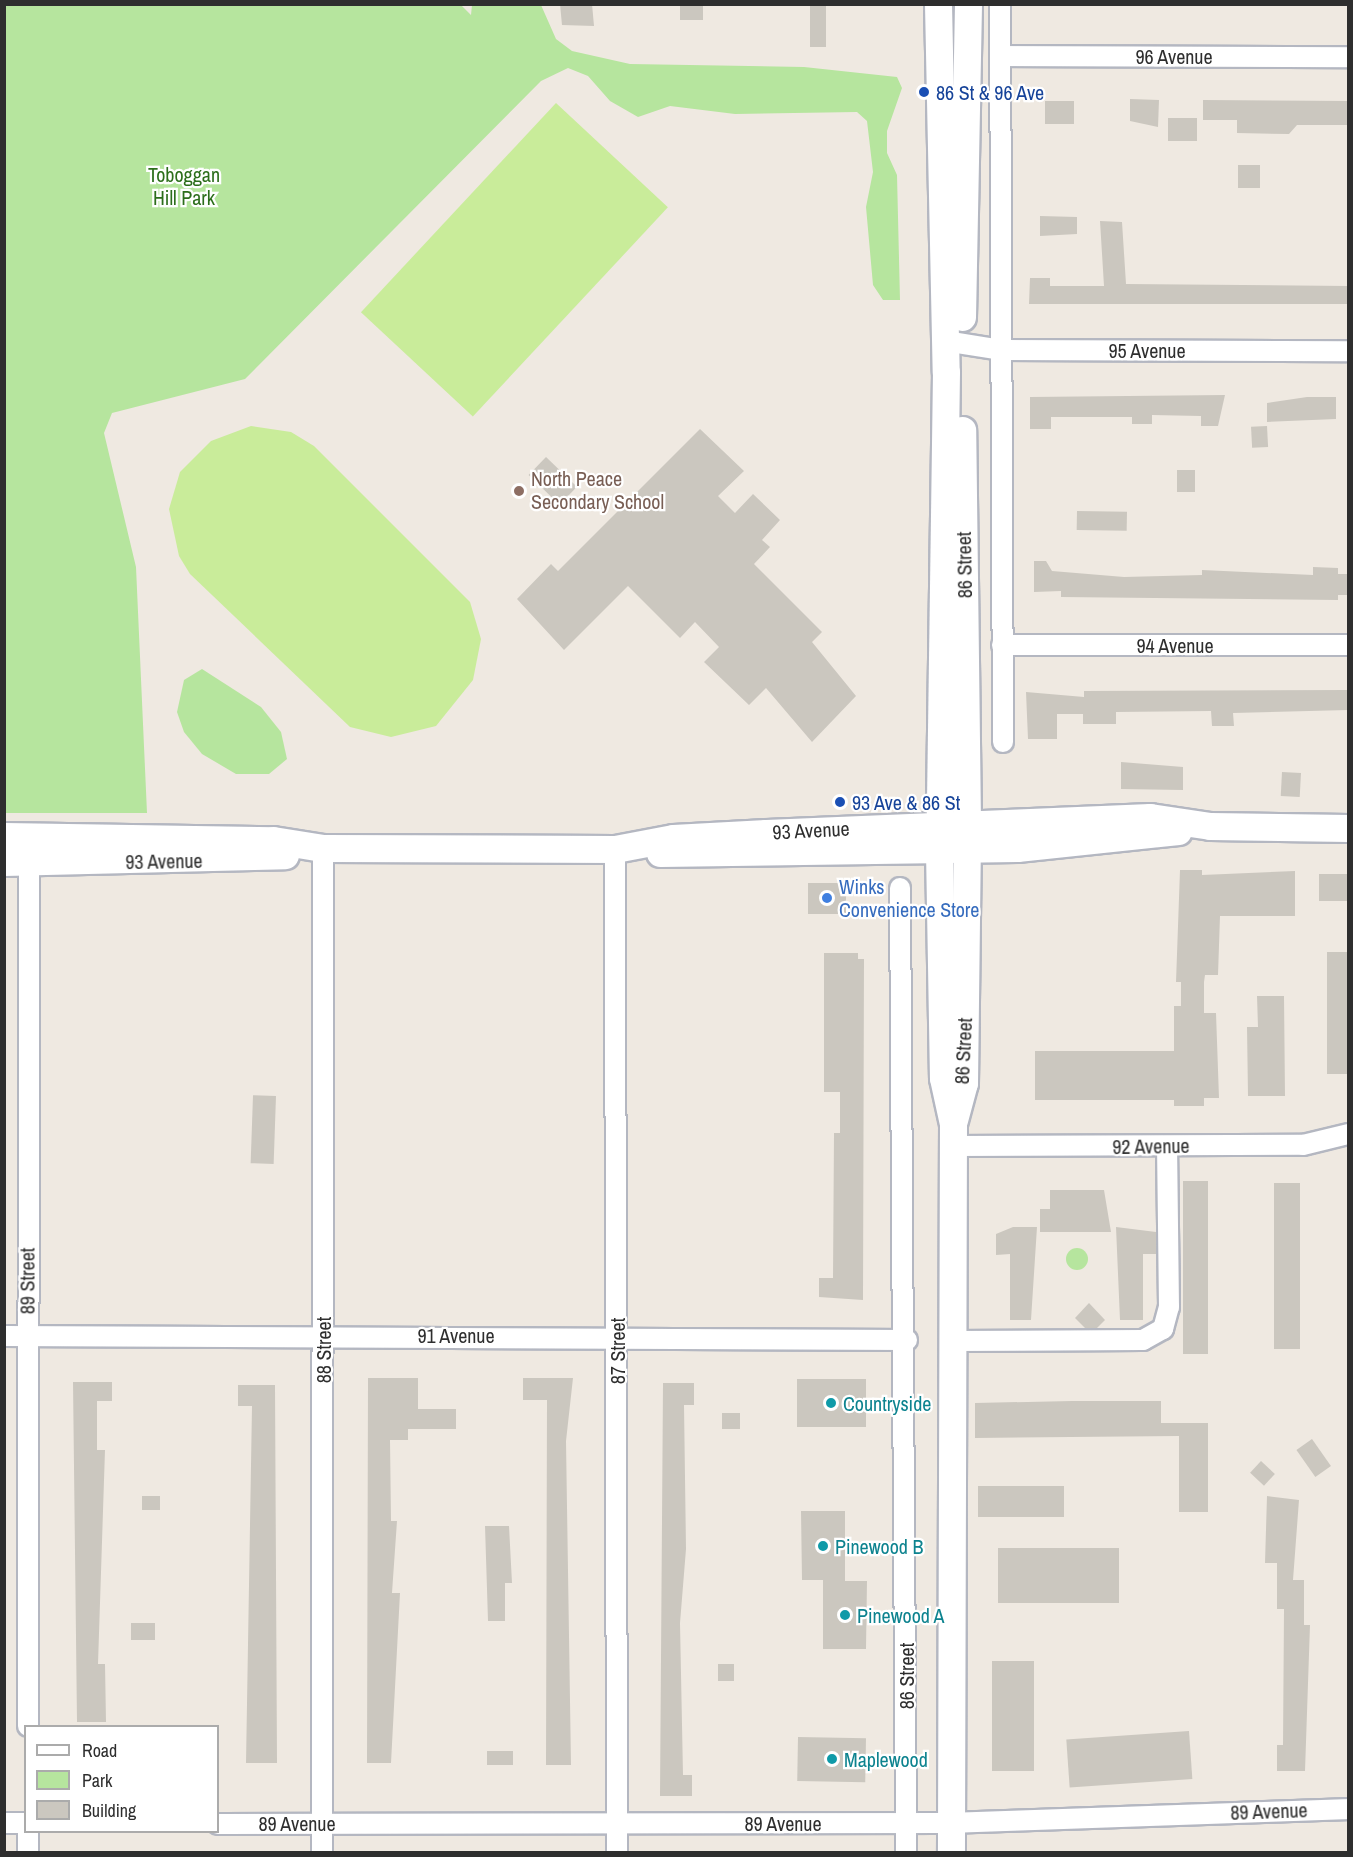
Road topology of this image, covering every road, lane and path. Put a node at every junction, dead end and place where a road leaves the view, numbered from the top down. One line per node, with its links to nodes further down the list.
1 (938, 4): 6 (main road, 86 Street)
2 (968, 4): 6 (main road, 86 Street)
3 (1000, 4): 4 (street, 86 Street)
4 (1000, 56): 5 (street, 96 Avenue); 7 (street, 86 Street)
5 (1348, 57)
6 (953, 344): 7 (street, 95 Avenue); 12 (main road, 86 Street); 15 (main road, 86 Street)
7 (1002, 350): 8 (street, 95 Avenue); 9 (street, 86 Street)
8 (1348, 351)
9 (1002, 645): 10 (street, 94 Avenue); 11 (street, 86 Street)
10 (1348, 645)
11 (1003, 742)
12 (940, 824): 15 (main road, 93 Avenue); 17 (main road, 93 Avenue); 18 (main road, 86 Street)
13 (1348, 828): 15 (main road, 93 Avenue)
14 (17, 836): 16 (main road, 93 Avenue); 19 (street, 89 Street)
15 (967, 836): 18 (main road, 93 Avenue); 22 (main road, 86 Street)
16 (323, 848): 17 (main road, 93 Avenue); 19 (main road, 93 Avenue); 24 (street, 88 Street)
17 (622, 848): 18 (main road, 93 Avenue); 27 (street, 87 Street)
18 (939, 850): 22 (main road, 86 Street)
19 (16, 863): 26 (street, 89 Street)
20 (900, 888): 28 (street, 86 Street)
21 (1348, 1134): 23 (street, 92 Avenue)
22 (953, 1135): 23 (street, 92 Avenue); 29 (main road, 86 Street)
23 (1167, 1146): 29 (street)
24 (322, 1335): 26 (street, 91 Avenue); 27 (street, 91 Avenue); 34 (street, 88 Street)
25 (4, 1336): 26 (street, 91 Avenue)
26 (27, 1336): 30 (street, 89 Street)
27 (617, 1336): 28 (street, 91 Avenue); 38 (street, 87 Street)
28 (907, 1340): 35 (street, 86 Street)
29 (952, 1341): 36 (main road, 86 Street)
30 (28, 1725)
31 (1348, 1809): 36 (street, 89 Avenue)
32 (4, 1823): 33 (street)
33 (24, 1823)
34 (322, 1823): 37 (street, 89 Avenue); 38 (street, 89 Avenue); 41 (street, 88 Street)
35 (906, 1823): 36 (street, 89 Avenue); 38 (street, 89 Avenue); 43 (street, 86 Street)
36 (951, 1823): 44 (main road, 86 Street)
37 (219, 1824)
38 (617, 1824): 42 (street, 87 Street)
39 (28, 1833): 40 (street)
40 (28, 1852)
41 (322, 1852)
42 (617, 1852)
43 (906, 1852)
44 (951, 1852)

